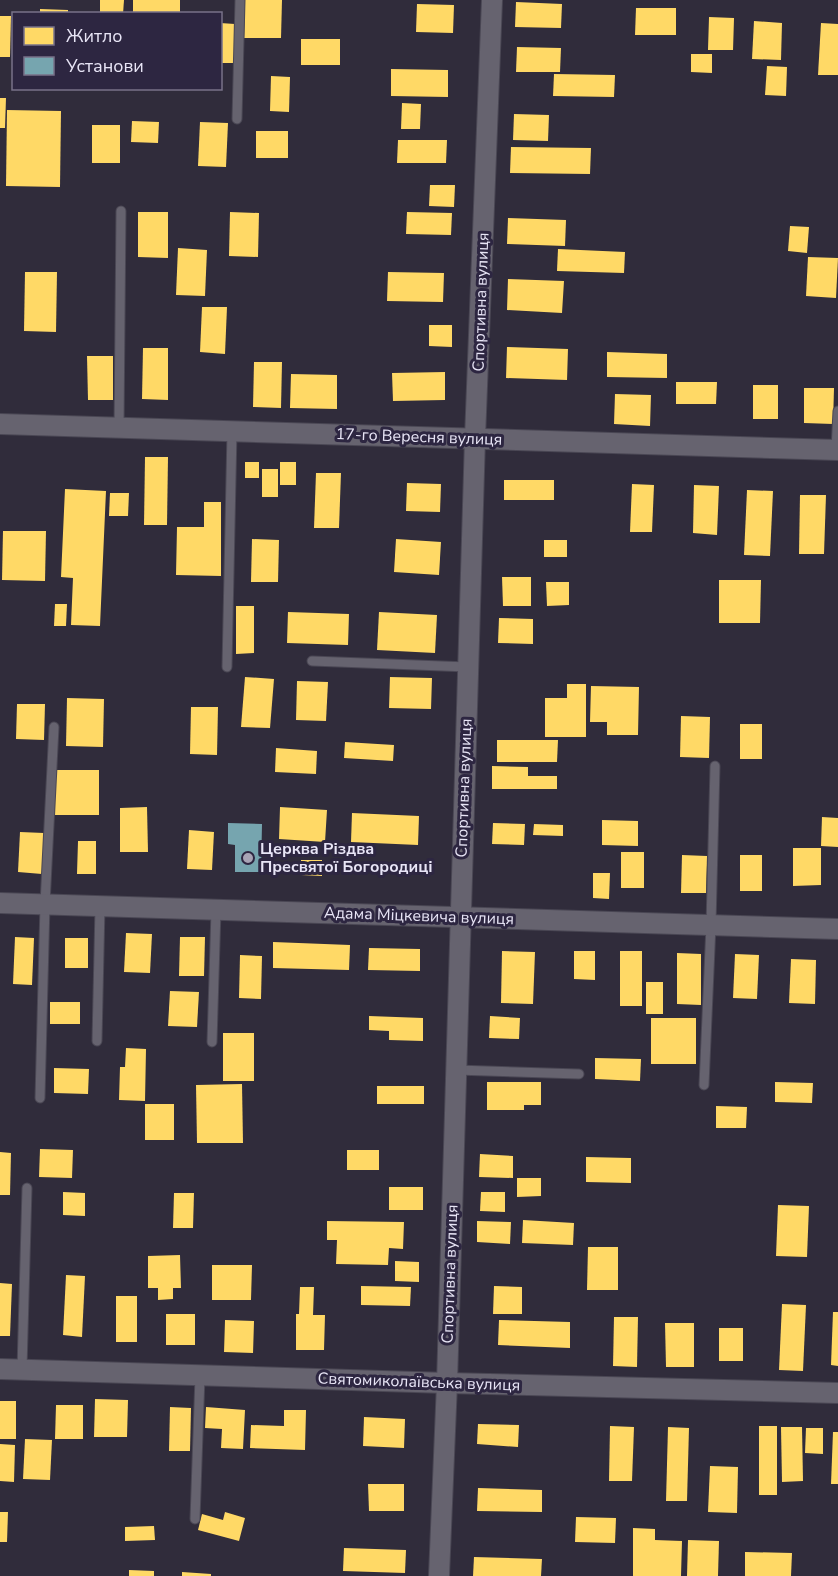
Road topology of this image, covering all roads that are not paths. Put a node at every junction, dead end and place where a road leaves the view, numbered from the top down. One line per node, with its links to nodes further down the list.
1 (240, 0): 3 (lane)
2 (492, 0): 9 (street, Спортивна вулиця)
3 (237, 120)
4 (121, 211): 7 (lane)
5 (838, 411): 10 (lane)
6 (0, 424): 7 (street, 17-го Вересня вулиця)
7 (119, 427): 8 (street, 17-го Вересня вулиця)
8 (232, 431): 9 (street, 17-го Вересня вулиця); 12 (lane)
9 (475, 438): 10 (street, 17-го Вересня вулиця); 13 (street, Спортивна вулиця)
10 (837, 450)
11 (312, 661): 13 (lane)
12 (227, 667)
13 (468, 667): 20 (street, Спортивна вулиця)
14 (54, 727): 17 (lane)
15 (715, 766): 21 (lane)
16 (0, 903): 17 (street, Адама Міцкевича вулиця)
17 (45, 904): 18 (street, Адама Міцкевича вулиця); 28 (lane)
18 (100, 906): 19 (street, Адама Міцкевича вулиця); 23 (lane)
19 (216, 909): 20 (street, Адама Міцкевича вулиця); 24 (lane)
20 (460, 917): 21 (street, Адама Міцкевича вулиця); 25 (street, Спортивна вулиця)
21 (711, 925): 22 (street, Адама Міцкевича вулиця); 27 (lane)
22 (838, 929)
23 (97, 1041)
24 (212, 1042)
25 (456, 1070): 26 (lane); 33 (street, Спортивна вулиця)
26 (579, 1074)
27 (704, 1085)
28 (40, 1098)
29 (27, 1188): 31 (lane)
30 (0, 1369): 31 (street, Святомиколаївська вулиця)
31 (22, 1370): 32 (street, Святомиколаївська вулиця)
32 (200, 1376): 33 (street, Святомиколаївська вулиця); 35 (lane)
33 (447, 1383): 34 (street, Святомиколаївська вулиця); 36 (street, Спортивна вулиця)
34 (838, 1393)
35 (195, 1519)
36 (439, 1576)

